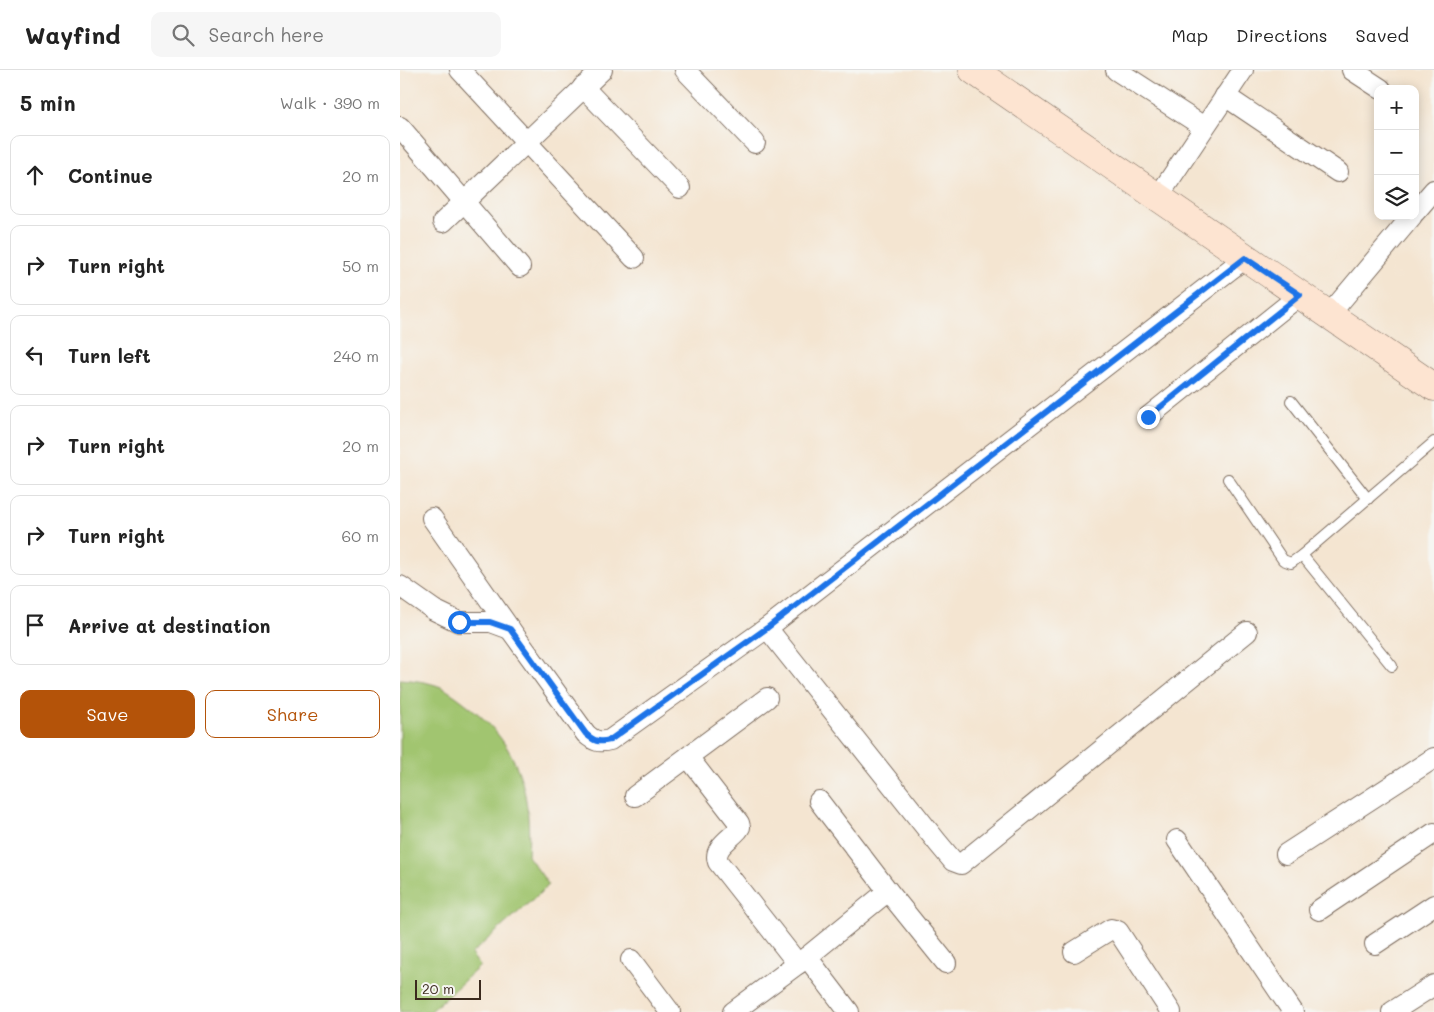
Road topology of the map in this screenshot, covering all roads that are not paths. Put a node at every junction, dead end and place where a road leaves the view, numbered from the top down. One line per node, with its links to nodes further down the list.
1 (460, 70): 12 (street)
2 (685, 70): 13 (street)
3 (973, 70): 17 (street)
4 (1116, 70): 11 (street)
5 (1242, 70): 9 (street)
6 (1352, 70): 8 (street)
7 (592, 76): 12 (street); 15 (street)
8 (1375, 85)
9 (1225, 96): 11 (street); 14 (street)
10 (400, 127): 18 (street)
11 (1204, 127): 17 (street)
12 (527, 142): 18 (street); 22 (street)
13 (755, 143)
14 (1338, 172)
15 (680, 188)
16 (1434, 190): 19 (street)
17 (1158, 197): 23 (street)
18 (464, 202): 21 (street); 24 (street)
19 (1419, 207)
20 (1409, 220): 26 (street)
21 (443, 222)
22 (634, 258)
23 (1245, 258): 25 (street); 36 (street)
24 (520, 267)
25 (1300, 295): 26 (street); 29 (street)
26 (1329, 315): 27 (street)
27 (1434, 388)
28 (1291, 401): 32 (lane)
29 (1148, 417)
30 (1434, 442): 32 (lane)
31 (1228, 479): 34 (lane)
32 (1368, 499): 34 (lane)
33 (432, 518): 37 (street)
34 (1302, 555): 39 (lane)
35 (400, 586): 37 (street)
36 (767, 628): 37 (street); 38 (street)
37 (510, 629)
38 (1247, 632)
39 (1392, 666)
40 (768, 698): 41 (street)
41 (688, 757): 43 (street); 54 (street)
42 (1434, 758): 47 (street)
43 (635, 796)
44 (819, 801): 48 (street)
45 (1434, 832): 50 (street)
46 (1177, 840): 61 (street)
47 (1286, 854)
48 (888, 891): 54 (street); 55 (street)
49 (1434, 905): 51 (street)
50 (1319, 910)
51 (1374, 944)
52 (1074, 952): 57 (street)
53 (631, 960): 58 (street)
54 (802, 960): 59 (street); 60 (street)
55 (946, 963)
56 (1434, 985): 62 (street)
57 (1163, 1009)
58 (670, 1012)
59 (733, 1012)
60 (850, 1012)
61 (1293, 1012)
62 (1392, 1012)

